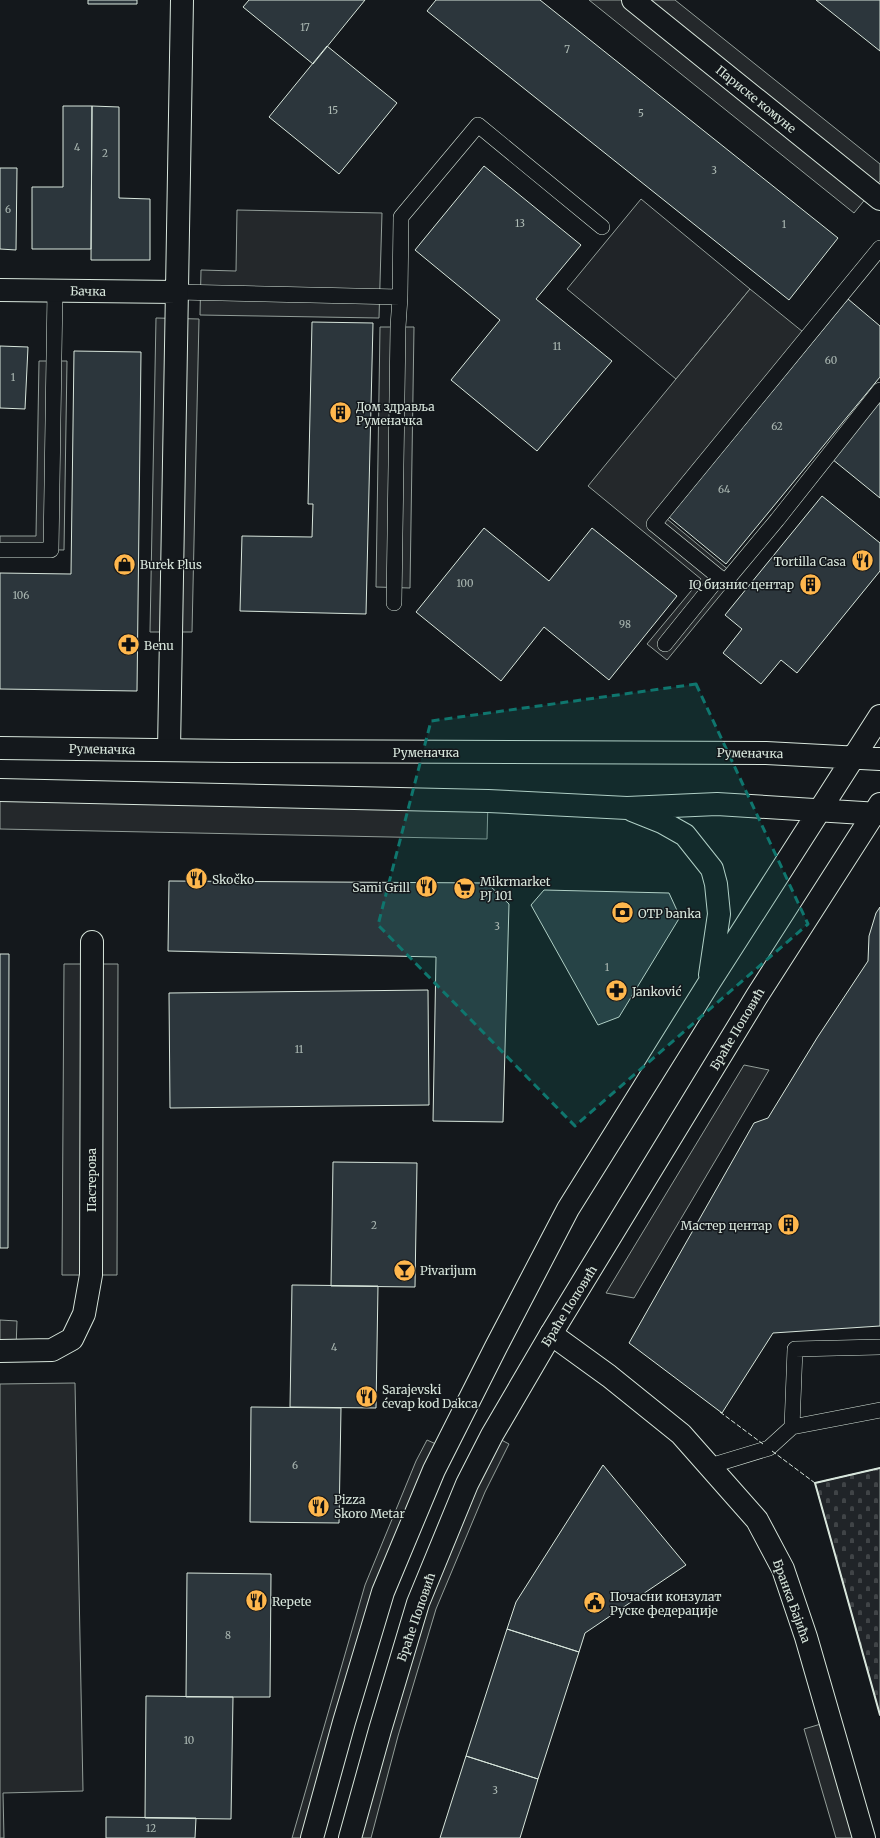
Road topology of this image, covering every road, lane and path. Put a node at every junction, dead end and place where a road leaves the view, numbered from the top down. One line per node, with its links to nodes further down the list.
1 (182, 0): 8 (street)
2 (633, 0): 3 (street, Париске комуне)
3 (880, 199)
4 (602, 227): 9 (lane)
5 (880, 248): 12 (lane)
6 (0, 290): 7 (street, Бачка)
7 (55, 291): 8 (street, Бачка); 11 (lane)
8 (176, 292): 9 (lane); 17 (street)
9 (400, 297): 13 (lane)
10 (880, 390): 12 (lane)
11 (0, 550)
12 (719, 577): 14 (lane)
13 (394, 603)
14 (665, 644)
15 (880, 716): 18 (street)
16 (0, 748): 17 (street, Руменачка)
17 (169, 750): 18 (street, Руменачка)
18 (853, 758): 19 (street, Руменачка); 22 (street)
19 (880, 759)
20 (0, 790): 21 (street)
21 (627, 808): 22 (street); 25 (street)
22 (820, 810): 23 (street); 25 (street)
23 (878, 810): 26 (street, Браће Поповић)
24 (92, 942): 28 (street, Пастерова)
25 (709, 983): 32 (street)
26 (551, 1334): 31 (street, Бранка Бајића); 33 (street, Браће Поповић)
27 (880, 1347): 30 (lane)
28 (0, 1352)
29 (880, 1410): 30 (lane)
30 (792, 1427): 31 (lane)
31 (710, 1466): 34 (street, Бранка Бајића)
32 (312, 1838)
33 (350, 1838)
34 (864, 1838)

